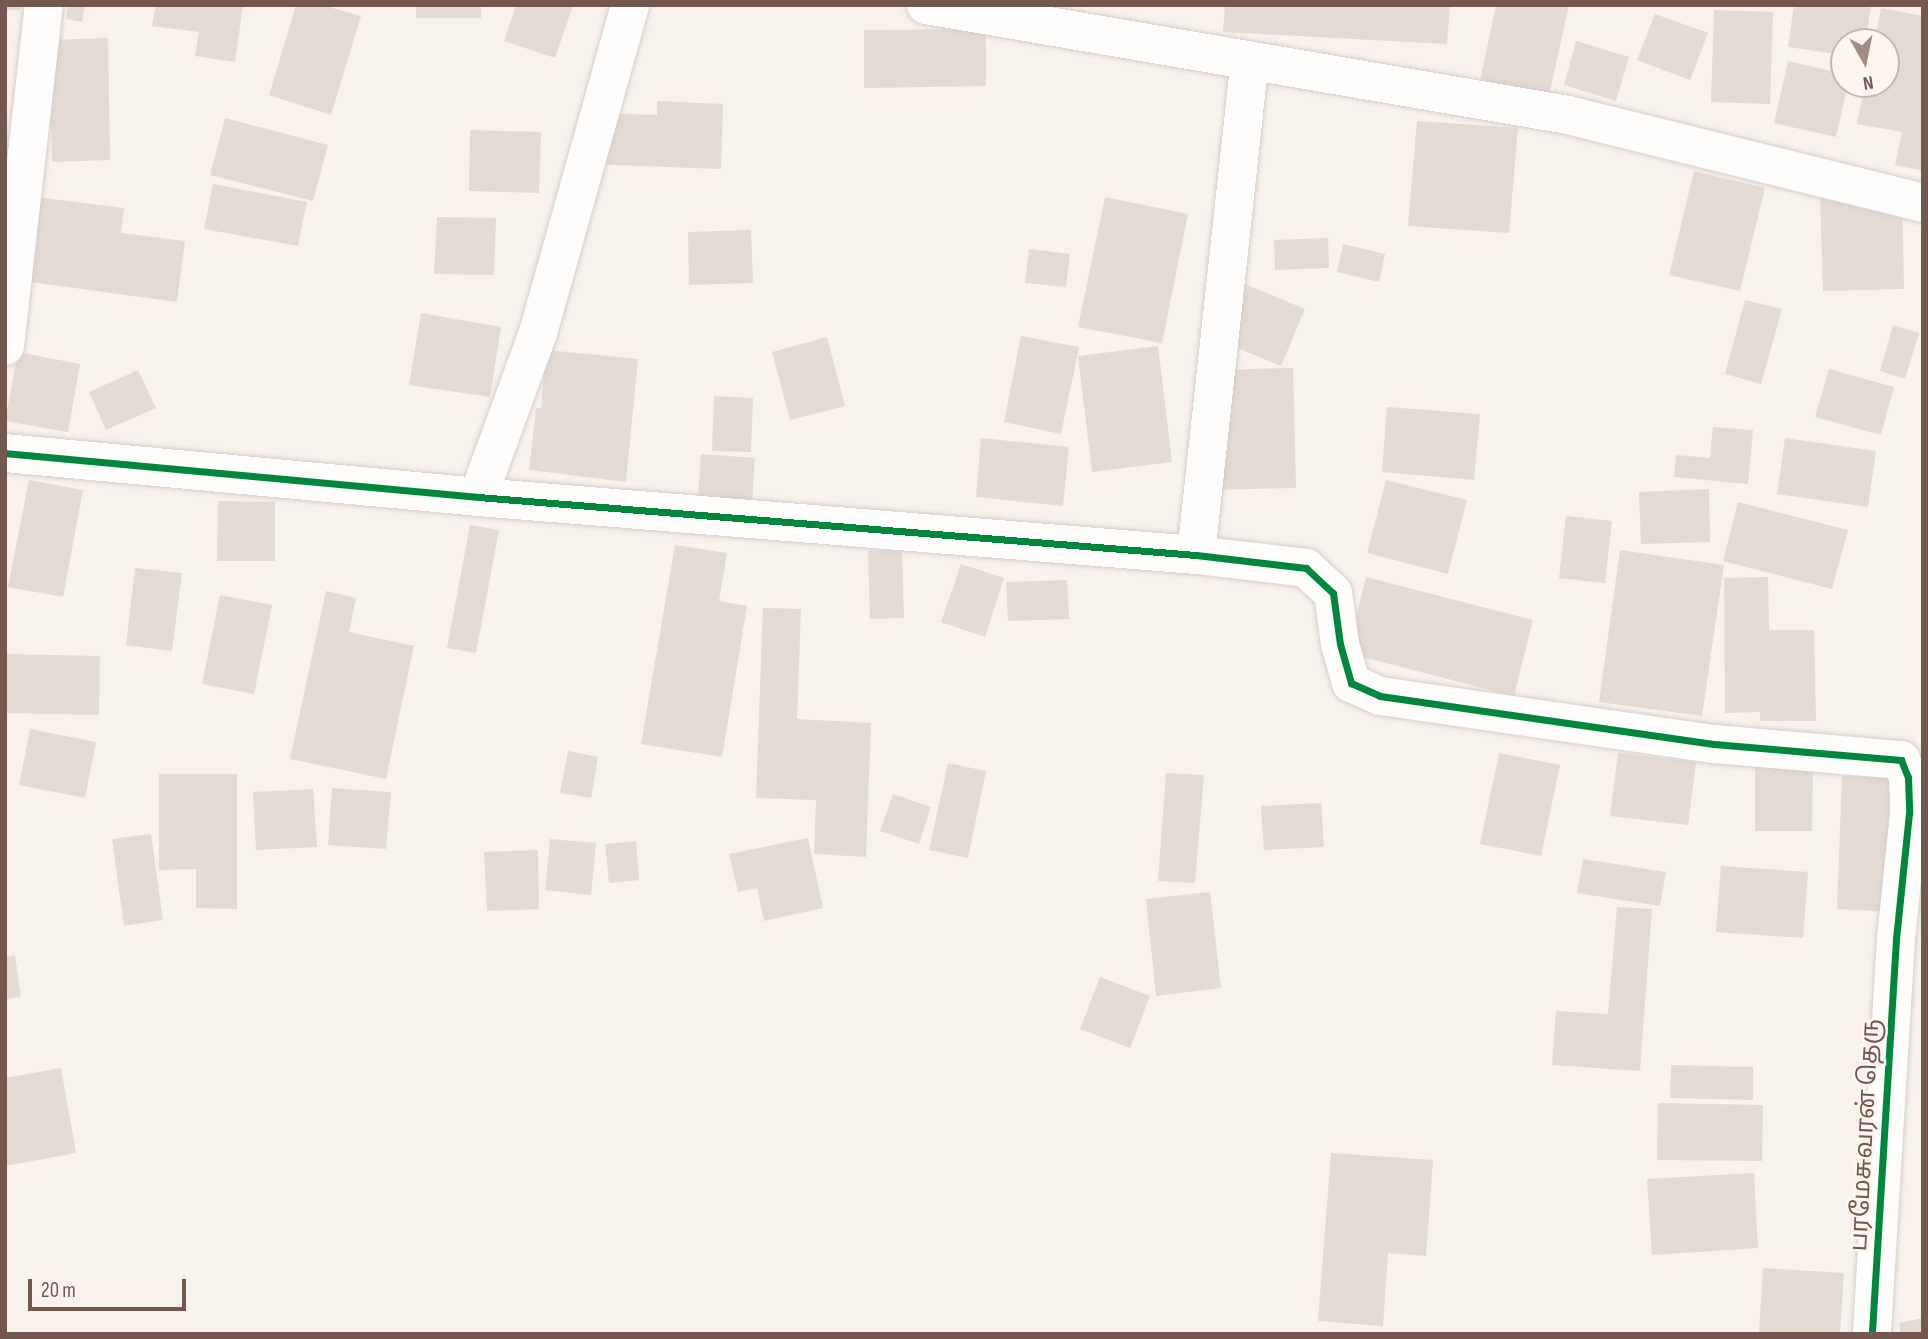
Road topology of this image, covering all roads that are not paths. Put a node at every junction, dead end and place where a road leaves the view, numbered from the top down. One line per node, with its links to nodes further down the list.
1 (44, 5): 6 (street)
2 (630, 5): 8 (street)
3 (926, 5): 4 (street)
4 (1250, 61): 5 (street); 9 (street)
5 (1923, 204)
6 (5, 346)
7 (5, 453): 8 (street)
8 (478, 497): 9 (street)
9 (1196, 555): 10 (street, பரமேசுவரன் தெரு)
10 (1872, 1334)

